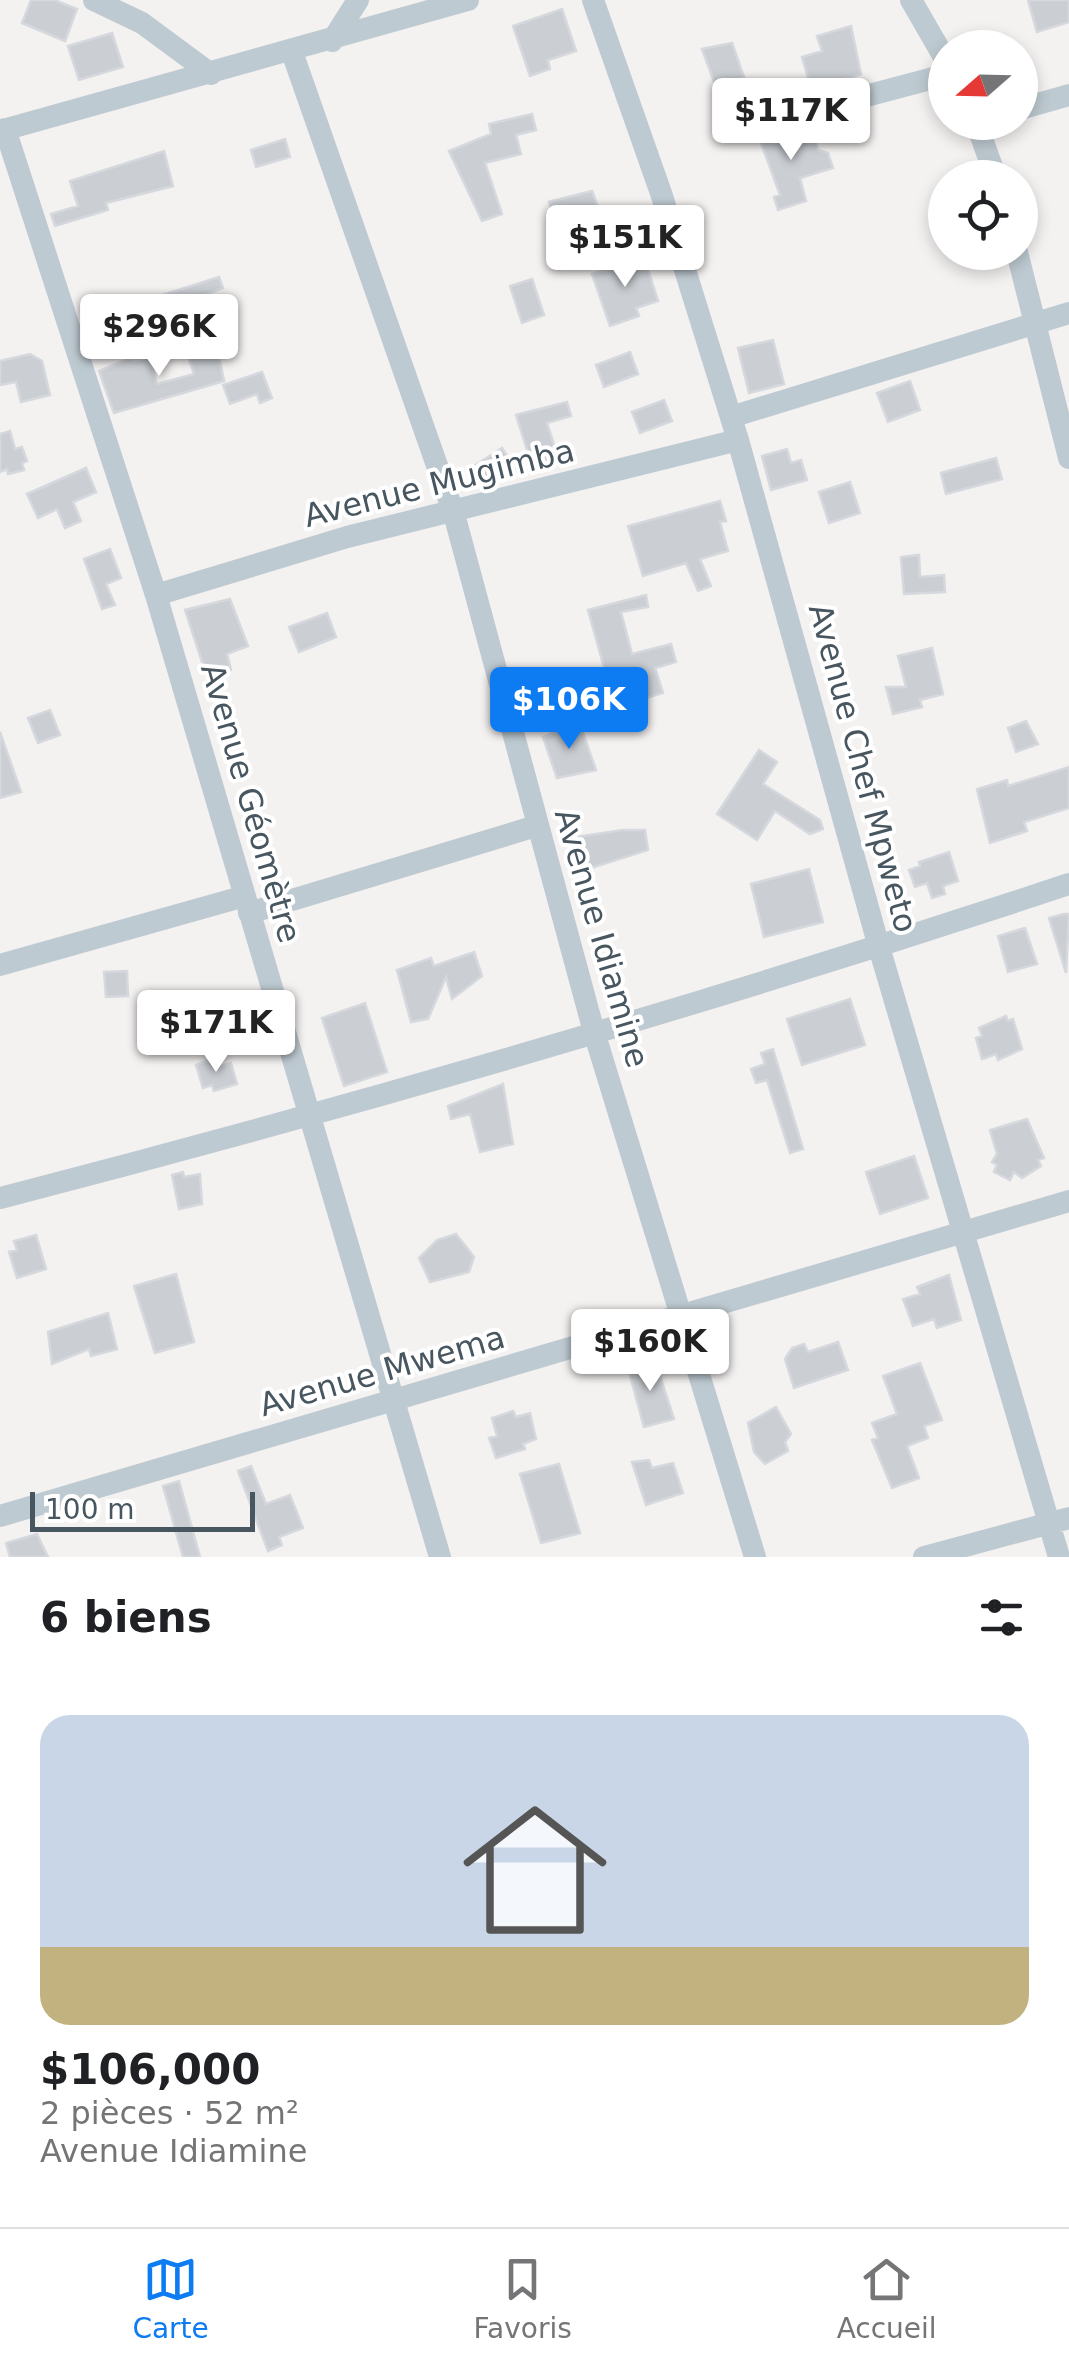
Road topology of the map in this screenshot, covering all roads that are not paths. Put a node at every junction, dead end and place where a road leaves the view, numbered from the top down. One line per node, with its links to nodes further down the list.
1 (94, 0): 10 (street)
2 (358, 0): 7 (street)
3 (468, 0): 7 (street)
4 (593, 0): 18 (street, Avenue Chef Mpweto)
5 (910, 0): 6 (street)
6 (928, 34)
7 (332, 41): 8 (street)
8 (292, 52): 10 (street); 20 (street, Avenue Idiamine)
9 (928, 70): 13 (street)
10 (211, 74): 14 (street)
11 (1069, 95): 12 (street)
12 (1038, 104)
13 (832, 105)
14 (3, 130): 21 (street, Avenue Géomètre)
15 (1022, 270): 17 (street)
16 (1069, 313): 17 (street, Avenue Mugimba)
17 (1036, 322): 18 (street, Avenue Mugimba); 19 (street)
18 (735, 428): 20 (street, Avenue Mugimba); 25 (street, Avenue Chef Mpweto)
19 (1069, 458)
20 (454, 514): 21 (street, Avenue Mugimba); 22 (street, Avenue Idiamine)
21 (156, 595): 24 (street, Avenue Géomètre)
22 (536, 826): 24 (street); 27 (street, Avenue Idiamine)
23 (1069, 884): 25 (street)
24 (247, 904): 26 (street); 28 (street, Avenue Géomètre)
25 (879, 947): 27 (street); 31 (street, Avenue Chef Mpweto)
26 (0, 965)
27 (594, 1032): 28 (street); 32 (street, Avenue Idiamine)
28 (310, 1118): 29 (street); 33 (street, Avenue Géomètre)
29 (0, 1198)
30 (1069, 1201): 31 (street, Avenue Mwema)
31 (964, 1234): 32 (street, Avenue Mwema); 35 (street, Avenue Chef Mpweto)
32 (681, 1317): 33 (street, Avenue Mwema); 37 (street, Avenue Idiamine)
33 (394, 1402): 34 (street, Avenue Mwema); 36 (street, Avenue Géomètre)
34 (0, 1516)
35 (1059, 1521): 38 (street); 39 (street, Avenue Chef Mpweto)
36 (440, 1557)
37 (755, 1557)
38 (924, 1557)
39 (1059, 1557)

